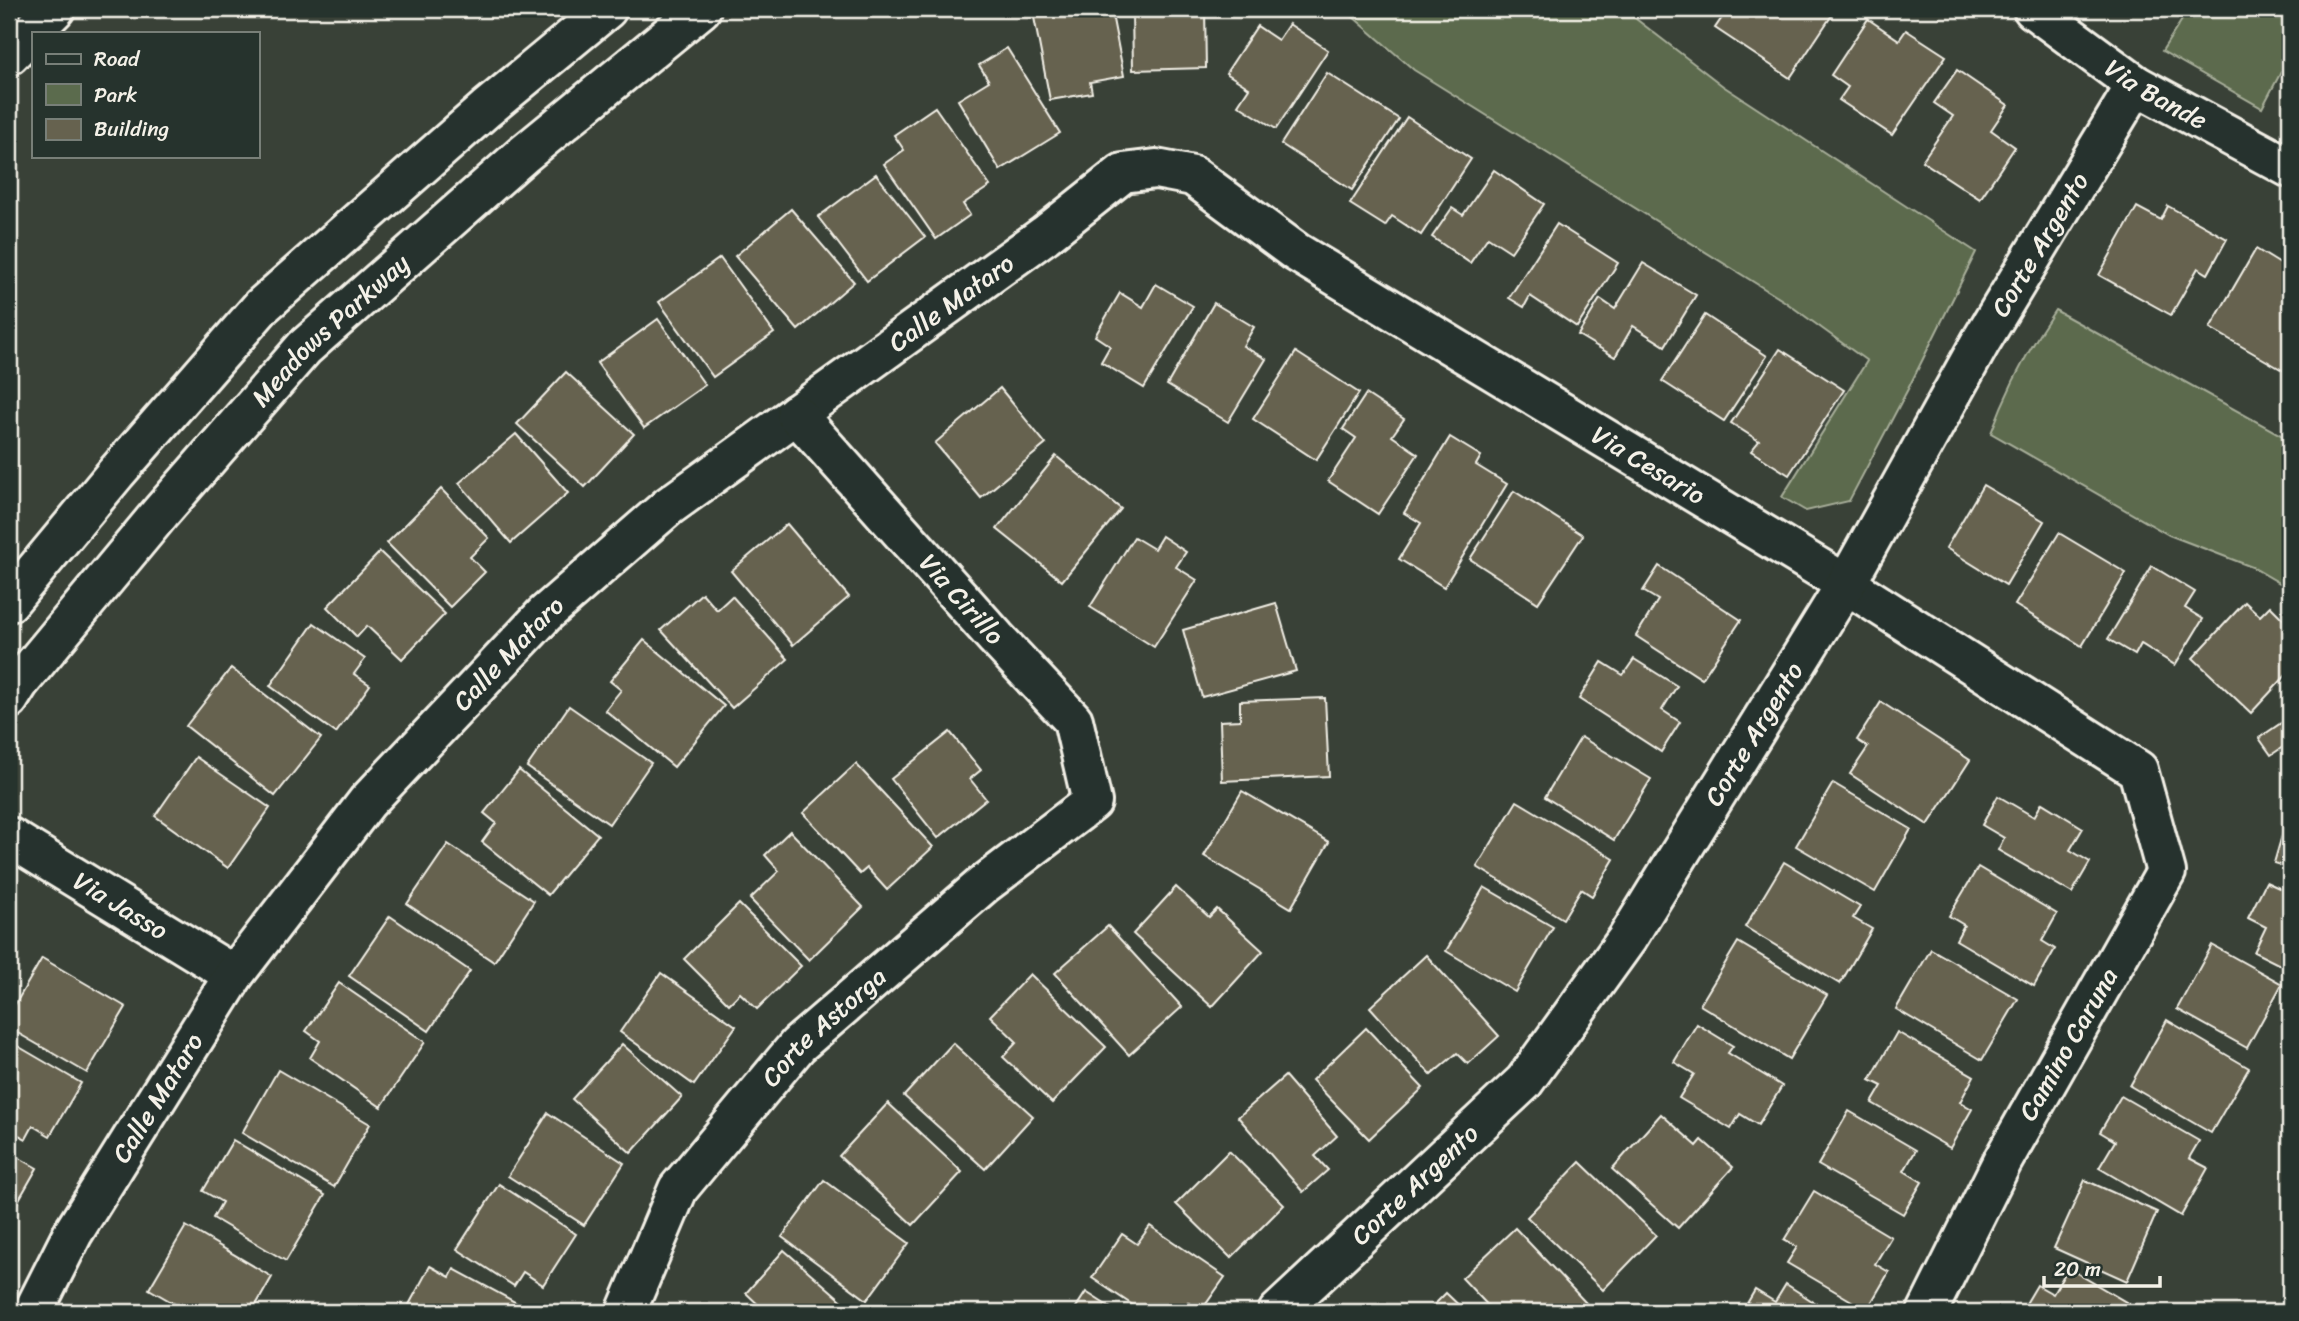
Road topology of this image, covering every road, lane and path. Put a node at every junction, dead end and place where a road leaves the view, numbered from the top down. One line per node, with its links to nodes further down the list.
1 (55, 9): 5 (street)
2 (607, 9): 11 (street)
3 (701, 9): 12 (street, Meadows Parkway)
4 (2033, 9): 6 (street, Via Bande)
5 (9, 55)
6 (2136, 85): 7 (street, Via Bande); 10 (street, Corte Argento)
7 (2290, 168)
8 (1156, 169): 9 (street, Calle Mataro); 10 (street, Via Cesario)
9 (796, 414): 14 (street, Via Cirillo); 16 (street, Calle Mataro)
10 (1846, 584): 13 (street, Via Cesario); 19 (street, Corte Argento)
11 (9, 602)
12 (9, 699)
13 (2138, 770): 20 (street, Camino Caruna)
14 (1092, 802): 18 (street, Corte Astorga)
15 (9, 837): 16 (street, Via Jasso)
16 (234, 975): 17 (street, Calle Mataro)
17 (33, 1312)
18 (626, 1312)
19 (1278, 1312)
20 (1927, 1312)

